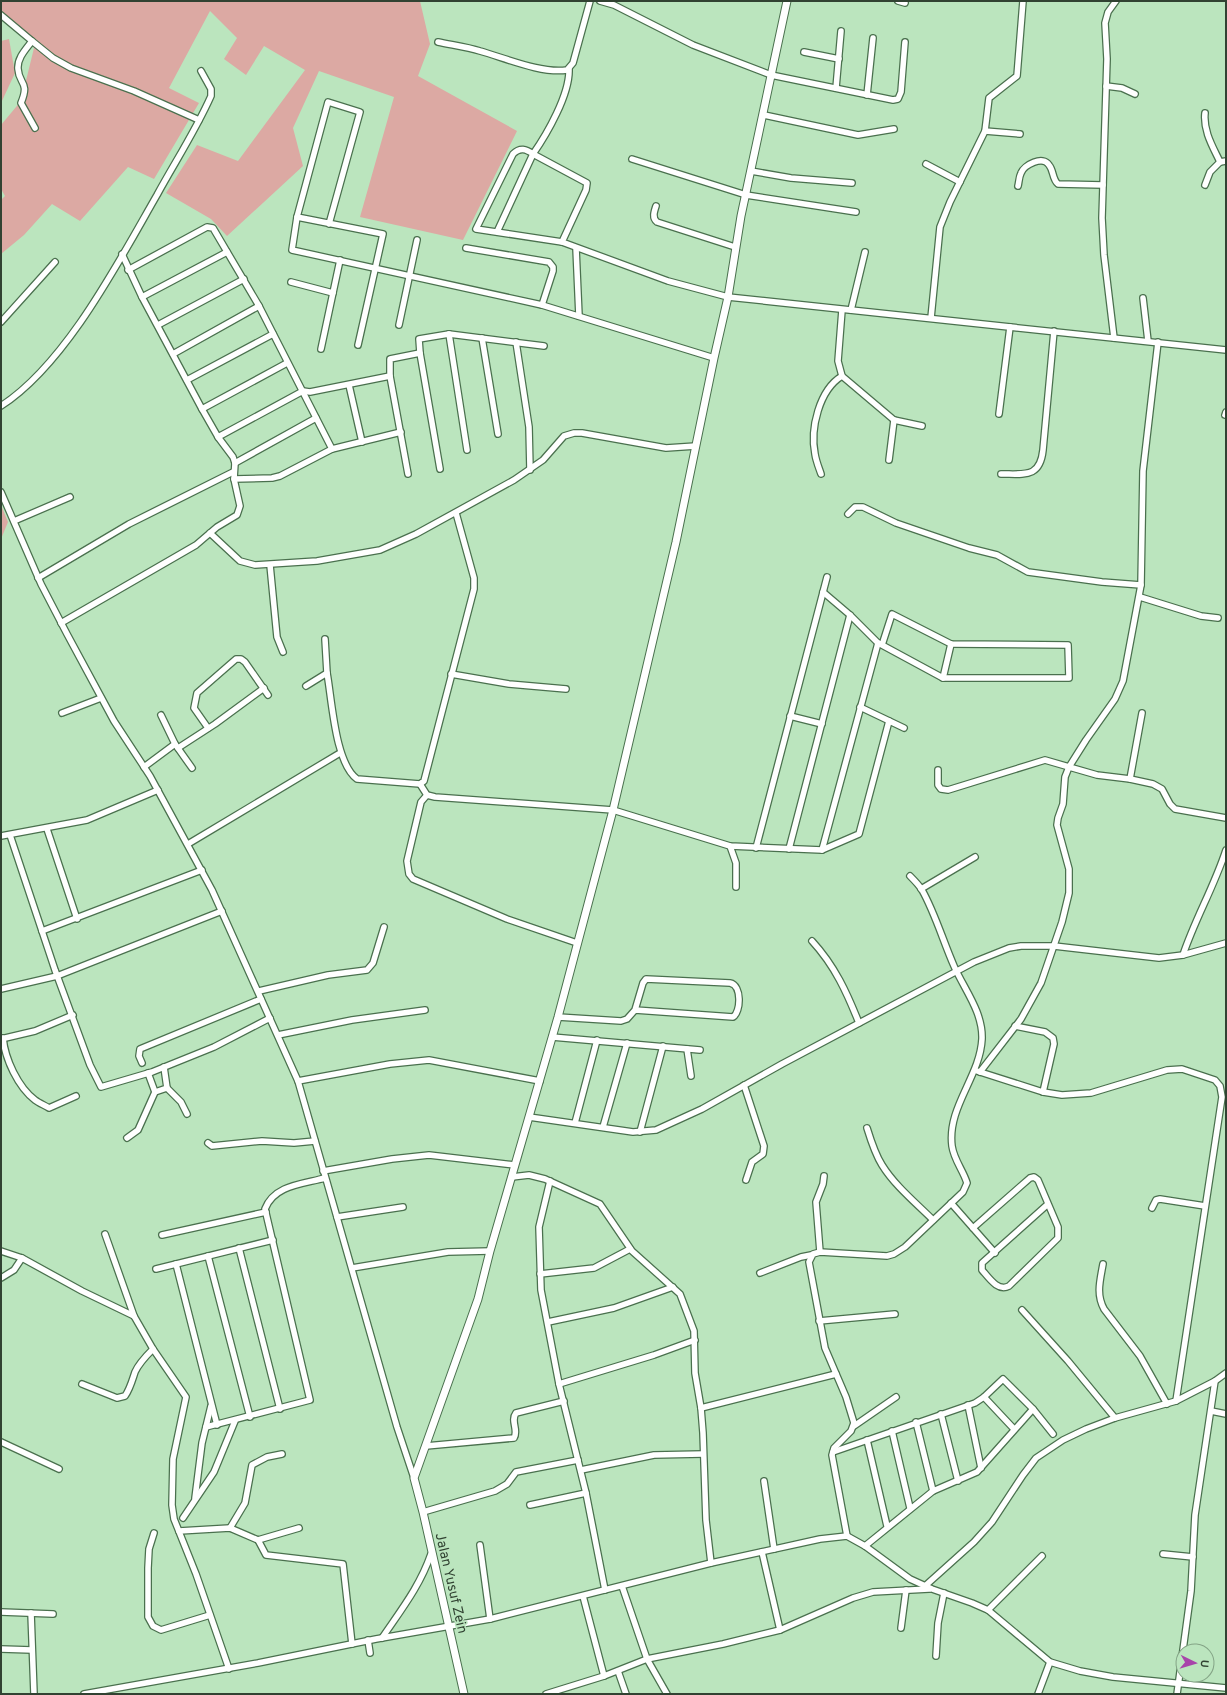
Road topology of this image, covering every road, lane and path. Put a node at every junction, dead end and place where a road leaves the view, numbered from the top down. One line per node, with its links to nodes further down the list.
1 (590, 1): 16 (street)
2 (600, 1): 18 (street)
3 (787, 1): 18 (street)
4 (898, 1): 7 (street)
5 (1023, 1): 28 (street)
6 (1116, 1): 19 (street)
7 (905, 3)
8 (1, 16): 11 (street)
9 (841, 31): 15 (street)
10 (873, 38): 22 (street)
11 (32, 41): 25 (street); 26 (street)
12 (438, 42): 16 (street)
13 (905, 42): 22 (street)
14 (804, 52): 15 (street)
15 (839, 59): 20 (street)
16 (569, 69): 30 (street)
17 (201, 71): 25 (street)
18 (771, 75): 20 (street); 24 (street)
19 (1106, 86): 21 (street); 37 (street)
20 (836, 88): 22 (street)
21 (1135, 94)
22 (867, 95)
23 (1205, 114): 32 (street)
24 (764, 115): 27 (street); 34 (street)
25 (199, 120): 53 (street)
26 (35, 128)
27 (894, 129)
28 (985, 131): 29 (street); 35 (street)
29 (1020, 134)
30 (533, 154): 45 (street); 45 (street); 47 (street)
31 (632, 159): 40 (street)
32 (1223, 161): 38 (street)
33 (926, 164): 35 (street)
34 (751, 171): 36 (street); 40 (street)
35 (960, 182): 70 (street)
36 (852, 183)
37 (1103, 185): 39 (street); 79 (street)
38 (1206, 185)
39 (1018, 186)
40 (746, 194): 42 (street); 50 (street)
41 (656, 206): 50 (street)
42 (856, 212)
43 (297, 217): 44 (street); 44 (street); 54 (street)
44 (329, 224): 56 (street)
45 (497, 232): 47 (street)
46 (417, 240): 58 (street)
47 (562, 242): 49 (street)
48 (466, 248): 65 (street)
49 (576, 248): 63 (street); 69 (street)
50 (735, 248): 63 (street)
51 (227, 252): 57 (street); 59 (street); 62 (street)
52 (865, 252): 68 (street)
53 (122, 254): 57 (street); 96 (street)
54 (340, 260): 56 (street); 61 (street)
55 (55, 262): 71 (street)
56 (374, 268): 58 (street); 83 (street)
57 (128, 270): 62 (street)
58 (408, 275): 65 (street); 72 (street)
59 (244, 279): 66 (street); 73 (street)
60 (291, 282): 61 (street)
61 (333, 293): 85 (street)
62 (142, 297): 73 (street)
63 (728, 297): 67 (street); 89 (street)
64 (1143, 298): 80 (street)
65 (542, 305): 69 (street)
66 (259, 306): 76 (street); 88 (street)
67 (842, 310): 68 (street); 92 (street)
68 (851, 310): 70 (street)
69 (579, 316): 89 (street)
70 (930, 318): 74 (street)
71 (1, 322)
72 (399, 325)
73 (158, 326): 88 (street)
74 (1010, 327): 75 (street); 98 (street)
75 (1054, 331): 79 (street); 116 (street)
76 (273, 334): 90 (street); 93 (street)
77 (449, 334): 78 (street); 87 (street); 108 (street)
78 (482, 338): 81 (street); 103 (street)
79 (1114, 338): 80 (street)
80 (1148, 341): 82 (street)
81 (516, 342): 84 (street); 112 (street)
82 (1158, 342): 86 (street); 127 (street)
83 (358, 345)
84 (544, 346)
85 (321, 350)
86 (1226, 350)
87 (420, 353): 91 (street); 111 (street)
88 (173, 354): 93 (street)
89 (714, 358): 106 (street)
90 (287, 362): 95 (street); 97 (street)
91 (390, 376): 94 (street); 102 (street)
92 (842, 376): 100 (street); 115 (street)
93 (187, 380): 97 (street)
94 (349, 384): 95 (street); 105 (street)
95 (303, 391): 99 (street); 104 (street)
96 (1, 406)
97 (202, 409): 104 (street)
98 (999, 414)
99 (316, 418): 107 (street); 110 (street)
100 (894, 420): 101 (street); 109 (street)
101 (922, 426)
102 (401, 432): 105 (street); 114 (street)
103 (498, 434)
104 (218, 437): 110 (street)
105 (362, 442): 107 (street)
106 (696, 446): 112 (street); 164 (street)
107 (332, 449): 117 (street)
108 (467, 450)
109 (889, 460)
110 (234, 463): 113 (street)
111 (440, 469)
112 (530, 470): 120 (street)
113 (233, 472): 117 (street); 126 (street)
114 (408, 474)
115 (821, 474)
116 (1001, 474)
117 (234, 479): 123 (street)
118 (1, 492): 122 (street)
119 (70, 497): 122 (street)
120 (456, 513): 124 (street); 138 (street)
121 (848, 514): 127 (street)
122 (14, 521): 126 (street)
123 (210, 533): 124 (street); 132 (street)
124 (270, 565): 136 (street)
125 (827, 577): 128 (street)
126 (38, 578): 132 (street)
127 (1141, 584): 129 (street)
128 (823, 592): 130 (street); 149 (street)
129 (1140, 597): 131 (street); 157 (street)
130 (850, 615): 134 (street); 151 (street)
131 (1218, 618)
132 (60, 622): 144 (street)
133 (325, 639): 137 (street)
134 (880, 644): 135 (street); 139 (street); 145 (street)
135 (951, 644): 139 (street); 139 (street)
136 (283, 652)
137 (327, 673): 140 (street); 155 (street)
138 (451, 674): 142 (street); 161 (street)
139 (943, 678)
140 (306, 686)
141 (264, 688): 143 (street); 152 (street); 152 (street)
142 (566, 689)
143 (268, 696)
144 (101, 698): 146 (street); 156 (street)
145 (860, 706): 150 (street); 173 (street)
146 (62, 713)
147 (1142, 713): 160 (street)
148 (161, 714): 154 (street)
149 (790, 716): 151 (street); 171 (street)
150 (889, 721): 153 (street); 173 (street)
151 (822, 724): 172 (street)
152 (208, 728): 154 (street)
153 (904, 728)
154 (177, 746): 156 (street); 158 (street)
155 (340, 753): 161 (street); 169 (street)
156 (144, 767): 162 (street)
157 (1069, 767): 159 (street); 160 (street); 187 (street)
158 (192, 768)
159 (938, 770)
160 (1130, 779): 165 (street)
161 (420, 784): 163 (street)
162 (158, 790): 166 (street); 169 (street)
163 (427, 795): 164 (street); 186 (street)
164 (613, 810): 170 (street); 186 (street)
165 (1226, 818)
166 (47, 829): 167 (street); 181 (street)
167 (10, 835): 168 (street); 183 (street)
168 (1, 836)
169 (188, 844): 176 (street)
170 (730, 846): 171 (street); 178 (street)
171 (756, 848): 172 (street)
172 (789, 849): 173 (street)
173 (822, 850)
174 (1226, 850): 188 (street)
175 (975, 857): 179 (street)
176 (202, 870): 180 (street); 181 (street)
177 (910, 876): 179 (street)
178 (736, 887)
179 (921, 889): 189 (street)
180 (222, 911): 190 (street); 192 (street)
181 (77, 919): 183 (street)
182 (384, 927): 192 (street)
183 (42, 931): 190 (street)
184 (812, 941): 199 (street)
185 (1226, 943): 188 (street)
186 (577, 944): 197 (street)
187 (1054, 946): 188 (street); 189 (street); 200 (street)
188 (1183, 955)
189 (956, 971): 199 (street); 211 (street)
190 (57, 976): 191 (street); 196 (street)
191 (1, 989)
192 (259, 991): 193 (street)
193 (261, 998): 198 (street); 209 (street)
194 (425, 1010): 201 (street)
195 (635, 1010): 195 (street); 197 (street)
196 (73, 1014): 203 (street); 212 (street)
197 (558, 1017): 202 (street)
198 (270, 1018): 201 (street); 210 (street)
199 (859, 1023): 216 (street)
200 (1015, 1026): 211 (street); 219 (street)
201 (278, 1035): 214 (street)
202 (552, 1037): 204 (street); 215 (street)
203 (2, 1039): 220 (street)
204 (597, 1040): 205 (street); 225 (street)
205 (627, 1043): 206 (street); 226 (street)
206 (663, 1046): 207 (street); 228 (street)
207 (687, 1049): 208 (street); 213 (street)
208 (700, 1050)
209 (142, 1063)
210 (164, 1067): 212 (street); 217 (street)
211 (978, 1071): 219 (street); 239 (street)
212 (148, 1073): 218 (street)
213 (691, 1076)
214 (298, 1081): 215 (street); 230 (street)
215 (540, 1081): 222 (street)
216 (744, 1085): 228 (street); 237 (street)
217 (167, 1088): 218 (street); 221 (street)
218 (155, 1092): 229 (street)
219 (1044, 1092): 223 (street)
220 (76, 1096)
221 (187, 1114)
222 (529, 1117): 225 (street); 232 (street)
223 (1218, 1117): 224 (street); 241 (street)
224 (1226, 1118)
225 (575, 1123): 226 (street)
226 (603, 1127): 228 (street)
227 (867, 1128): 246 (street)
228 (640, 1132)
229 (127, 1138)
230 (315, 1141): 231 (street); 233 (street)
231 (208, 1143)
232 (515, 1166): 233 (street); 235 (street)
233 (323, 1171): 236 (street)
234 (824, 1176): 255 (street)
235 (512, 1177): 238 (street); 254 (street)
236 (325, 1178): 244 (street); 245 (street)
237 (746, 1180)
238 (550, 1181): 252 (street); 265 (street)
239 (951, 1204): 246 (street); 247 (street)
240 (1048, 1204): 247 (street); 256 (street); 256 (street)
241 (1205, 1206): 243 (street); 283 (street)
242 (403, 1207): 245 (street)
243 (1152, 1208)
244 (266, 1212): 249 (street); 250 (street)
245 (337, 1217): 262 (street)
246 (933, 1220): 255 (street)
247 (973, 1228): 256 (street)
248 (105, 1234): 270 (street)
249 (162, 1235)
250 (273, 1240): 251 (street); 288 (street)
251 (239, 1248): 258 (street); 288 (street)
252 (630, 1249): 265 (street); 267 (street)
253 (1, 1251): 259 (street)
254 (490, 1251): 262 (street); 305 (street)
255 (820, 1252): 257 (street)
256 (995, 1253)
257 (811, 1255): 264 (street); 271 (street)
258 (208, 1256): 260 (street); 293 (street)
259 (22, 1258): 266 (street); 270 (street)
260 (176, 1264): 263 (street); 285 (street)
261 (1103, 1264): 284 (street)
262 (352, 1268): 313 (street)
263 (156, 1270)
264 (760, 1273)
265 (540, 1274): 272 (street)
266 (1, 1278)
267 (673, 1286): 272 (street); 273 (street)
268 (1022, 1310): 294 (street)
269 (895, 1314): 271 (street)
270 (134, 1316): 274 (street)
271 (819, 1321): 276 (street)
272 (548, 1322): 279 (street)
273 (695, 1340): 279 (street); 287 (street)
274 (154, 1349): 278 (street); 326 (street)
275 (1226, 1373): 277 (street)
276 (836, 1374): 287 (street); 298 (street)
277 (1215, 1381): 283 (street); 290 (street)
278 (82, 1384)
279 (559, 1384): 282 (street)
280 (896, 1397): 298 (street)
281 (984, 1397): 286 (street); 289 (street); 300 (street)
282 (564, 1401): 305 (street); 309 (street)
283 (1176, 1401): 284 (street)
284 (1167, 1404): 294 (street)
285 (211, 1405): 297 (street); 299 (street)
286 (968, 1405): 291 (street); 310 (street)
287 (701, 1408): 308 (street)
288 (280, 1409): 293 (street)
289 (1033, 1409): 300 (street); 302 (street)
290 (1211, 1411): 292 (street); 337 (street)
291 (941, 1414): 296 (street); 315 (street)
292 (1226, 1414)
293 (250, 1417): 295 (street)
294 (1116, 1418): 340 (street)
295 (234, 1421): 297 (street); 318 (street)
296 (916, 1422): 301 (street); 316 (street)
297 (217, 1425): 299 (street)
298 (854, 1426): 306 (street)
299 (206, 1427): 318 (street)
300 (1014, 1429): 310 (street)
301 (892, 1431): 303 (street); 320 (street)
302 (1053, 1434)
303 (867, 1440): 306 (street); 323 (street)
304 (1, 1442): 311 (street)
305 (426, 1446): 313 (street)
306 (833, 1452): 328 (street)
307 (282, 1454): 324 (street)
308 (703, 1454): 312 (street); 338 (street)
309 (578, 1460): 312 (street); 321 (street)
310 (981, 1468): 315 (street)
311 (59, 1469)
312 (581, 1470): 317 (street)
313 (414, 1478): 321 (street, Jalan Yusuf Zein)
314 (764, 1481): 332 (street)
315 (958, 1481): 316 (street)
316 (933, 1491): 320 (street)
317 (586, 1493): 319 (street); 342 (street)
318 (195, 1500): 322 (street)
319 (530, 1505)
320 (910, 1508): 323 (street)
321 (424, 1512): 334 (street, Jalan Yusuf Zein)
322 (183, 1518)
323 (887, 1526): 331 (street)
324 (230, 1528): 326 (street); 329 (street)
325 (300, 1528): 329 (street)
326 (179, 1531): 350 (street)
327 (154, 1533): 350 (street)
328 (847, 1536): 331 (street); 332 (street)
329 (258, 1540): 357 (street)
330 (480, 1545): 351 (street)
331 (865, 1546): 340 (street)
332 (774, 1549): 333 (street)
333 (762, 1552): 338 (street); 354 (street)
334 (432, 1554): 352 (street, Jalan Yusuf Zein); 355 (street)
335 (1163, 1554): 337 (street)
336 (1042, 1556): 346 (street)
337 (1193, 1557): 367 (street)
338 (711, 1563): 339 (street)
339 (622, 1586): 342 (street); 362 (street)
340 (925, 1586): 341 (street)
341 (932, 1589): 343 (street); 344 (street)
342 (605, 1590): 345 (street)
343 (906, 1590): 353 (street); 354 (street)
344 (944, 1593): 346 (street); 361 (street)
345 (583, 1596): 351 (street); 366 (street)
346 (988, 1610): 363 (street)
347 (1, 1612): 348 (street)
348 (31, 1613): 349 (street); 359 (street)
349 (53, 1614)
350 (210, 1615): 364 (street)
351 (490, 1619): 352 (street)
352 (449, 1627): 355 (street); 371 (street, Jalan Yusuf Zein)
353 (901, 1628)
354 (780, 1630): 362 (street)
355 (382, 1638): 356 (street)
356 (368, 1640): 357 (street); 360 (street)
357 (352, 1644): 364 (street)
358 (1, 1649): 359 (street)
359 (32, 1650): 369 (street)
360 (370, 1653)
361 (936, 1656)
362 (647, 1659): 365 (street); 374 (street)
363 (1050, 1662): 367 (street); 375 (street)
364 (229, 1669): 370 (street)
365 (618, 1671): 366 (street); 373 (street)
366 (604, 1676): 372 (street)
367 (1178, 1684): 368 (street); 376 (street)
368 (1226, 1688)
369 (34, 1694)
370 (84, 1694)
371 (464, 1694)
372 (546, 1694)
373 (626, 1694)
374 (667, 1694)
375 (1038, 1694)
376 (1177, 1694)

